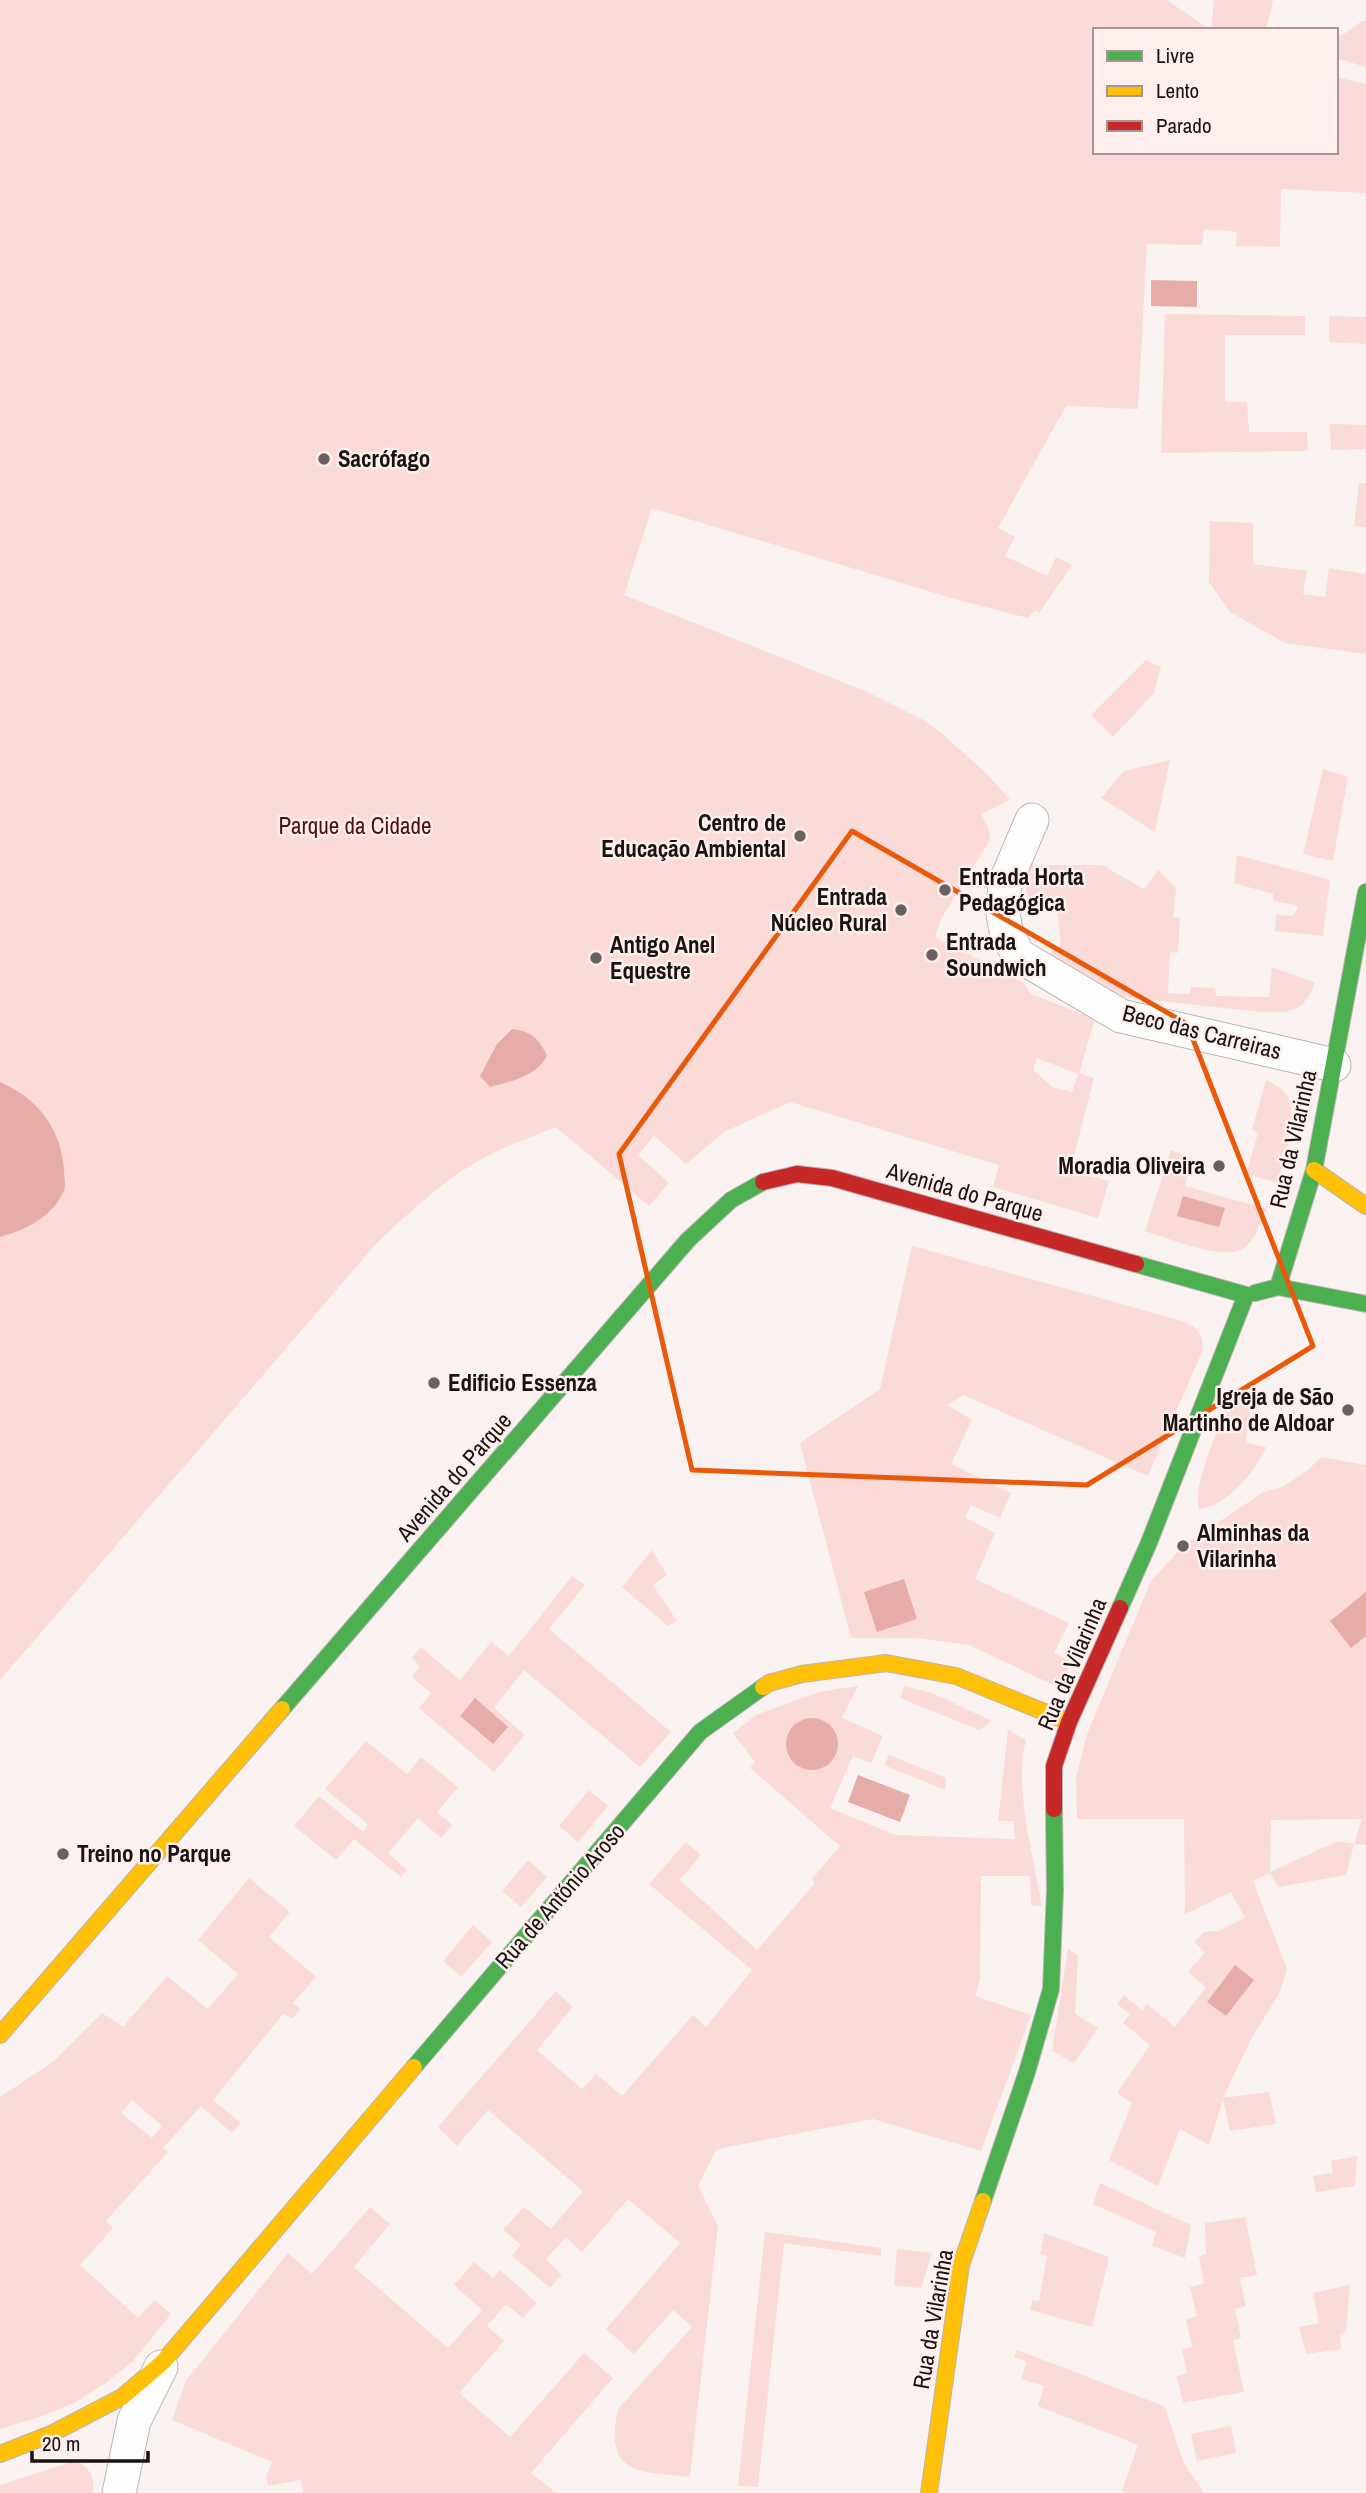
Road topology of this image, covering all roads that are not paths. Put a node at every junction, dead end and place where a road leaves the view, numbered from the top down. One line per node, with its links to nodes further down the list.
1 (1032, 820): 3 (street, Beco das Carreiras)
2 (1366, 892): 3 (street, Rua da Vilarinha)
3 (1334, 1065): 4 (street, Rua da Vilarinha)
4 (1314, 1170): 5 (street); 6 (street, Rua da Vilarinha)
5 (1366, 1206)
6 (1278, 1286): 7 (street); 8 (street)
7 (1246, 1295): 9 (street, Rua da Vilarinha); 10 (street, Avenida do Parque)
8 (1366, 1304)
9 (1069, 1722): 11 (street, Rua de António Aroso); 14 (street, Rua da Vilarinha)
10 (0, 2035)
11 (163, 2362): 12 (street, Rua de António Aroso); 13 (street, Rua de António Aroso)
12 (0, 2454)
13 (119, 2493)
14 (929, 2493)

